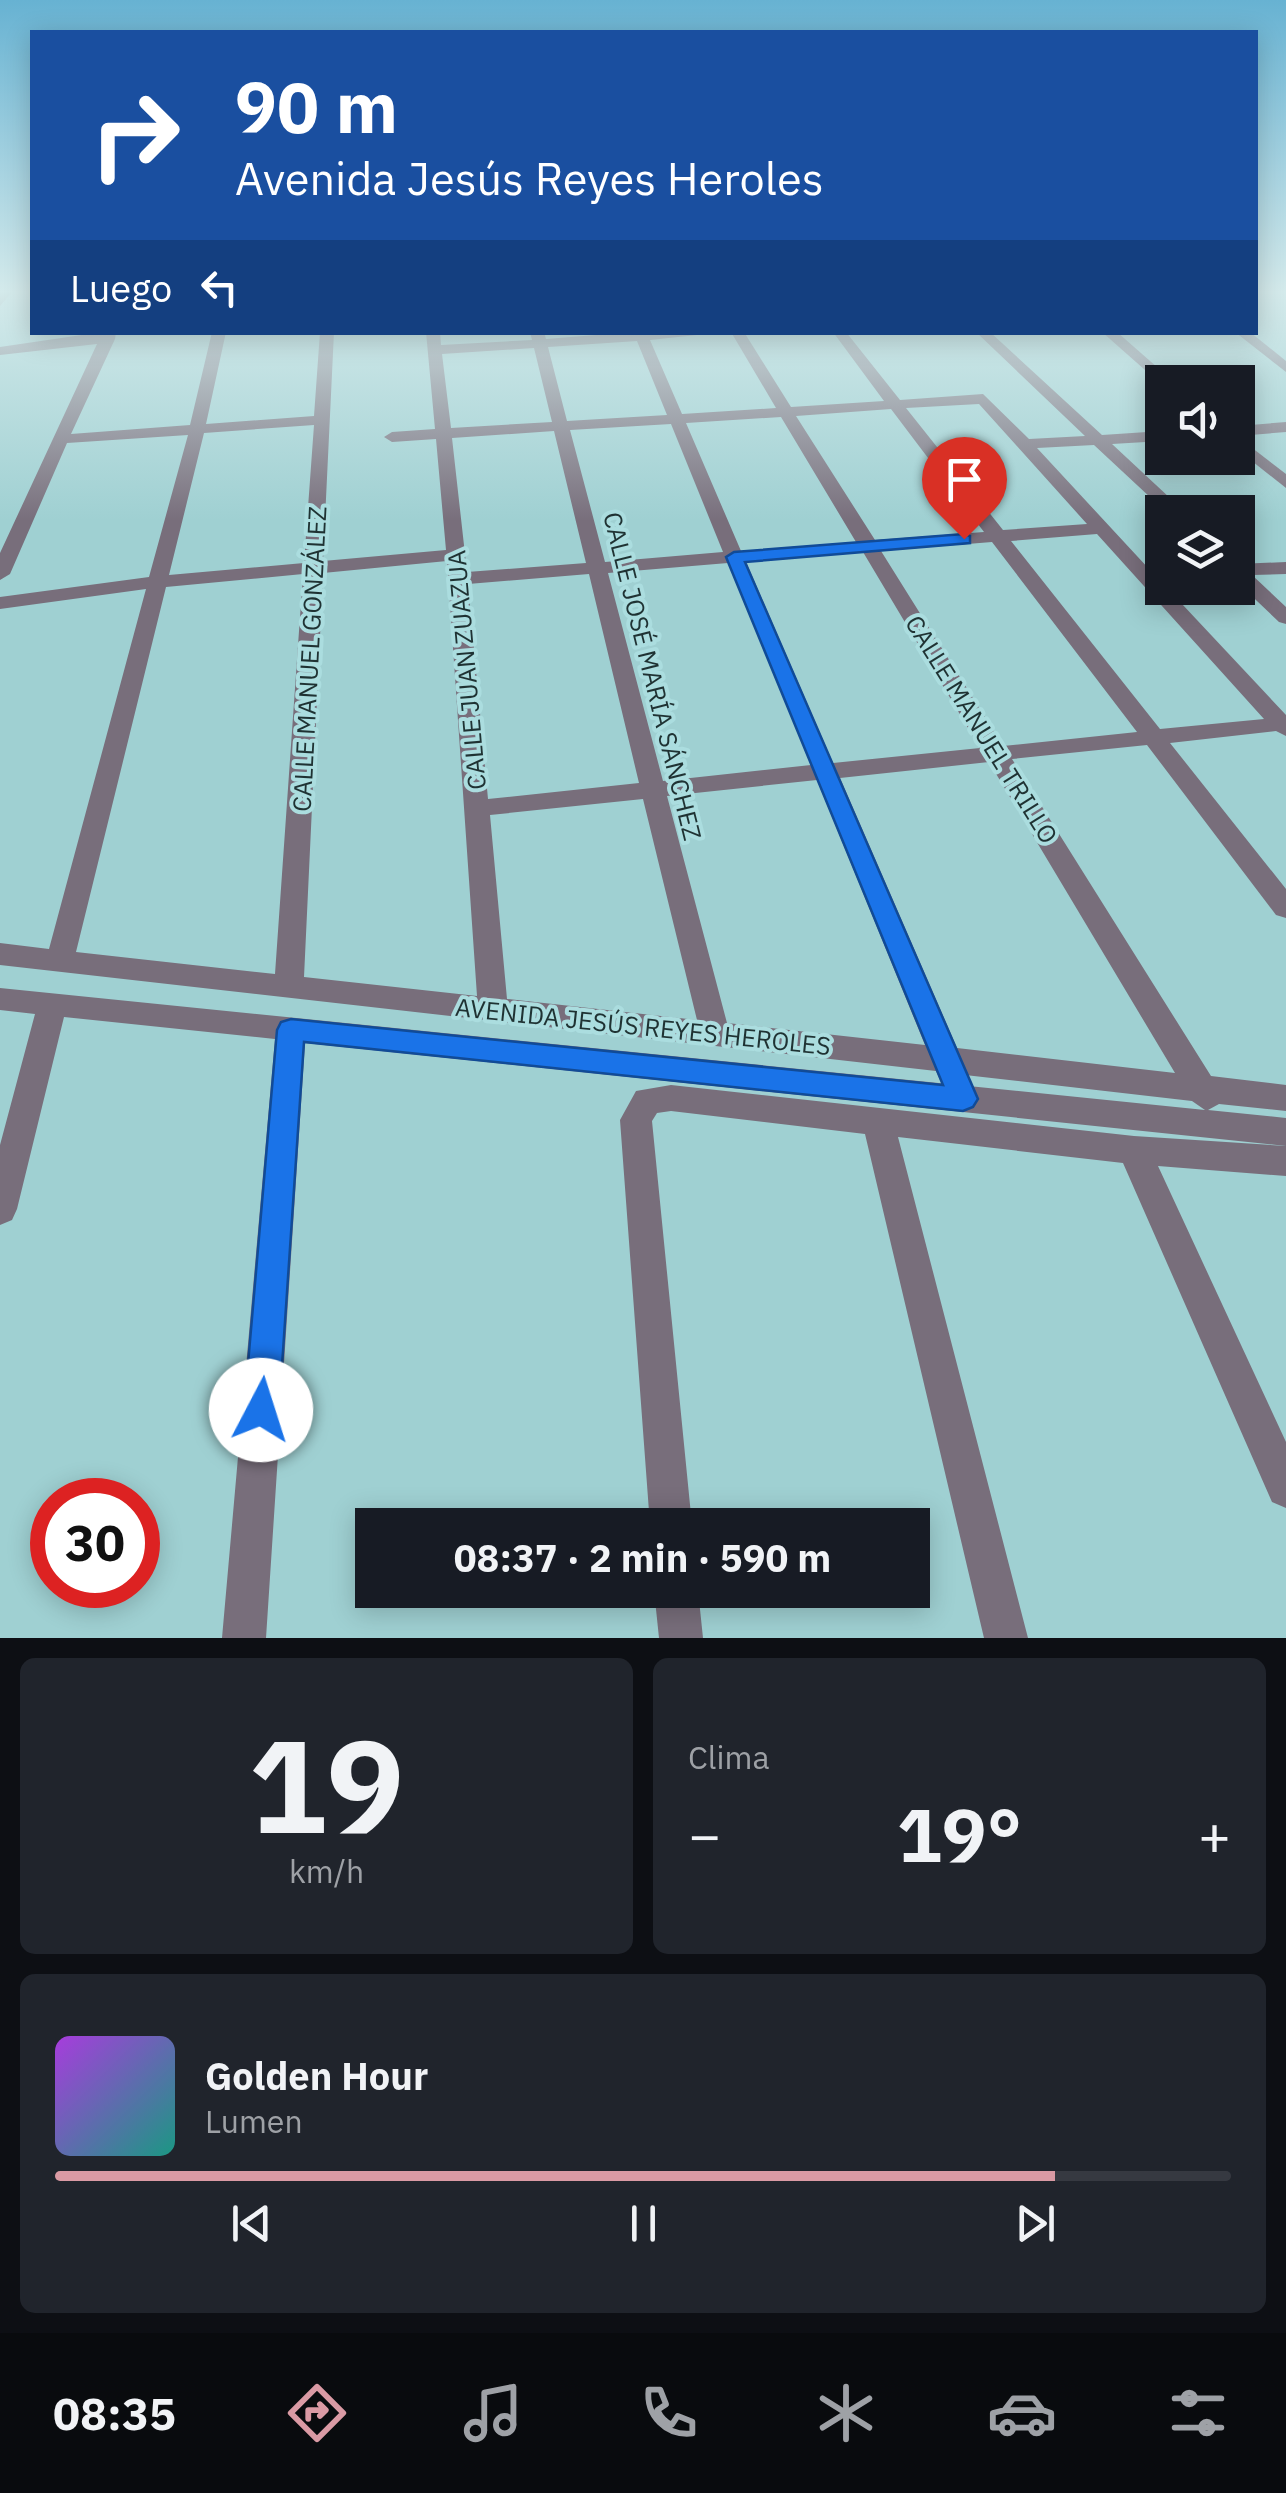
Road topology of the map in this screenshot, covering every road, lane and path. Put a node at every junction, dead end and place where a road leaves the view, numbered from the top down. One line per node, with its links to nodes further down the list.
1 (94, 368): 21 (street)
2 (210, 368): 16 (street)
3 (325, 368): 13 (street, CALLE MANUEL GONZÁLEZ)
4 (436, 368): 18 (street, CALLE JUAN ZUAZUA)
5 (547, 368): 14 (street, CALLE JOSÉ MARÍA SÁNCHEZ)
6 (655, 368): 12 (street)
7 (759, 368): 11 (street, CALLE MANUEL TRILLO)
8 (867, 368): 10 (street)
9 (1022, 368): 22 (street)
10 (894, 404): 11 (street); 23 (street); 28 (street)
11 (786, 410): 12 (street); 29 (street, CALLE MANUEL TRILLO)
12 (676, 418): 14 (street); 30 (street)
13 (322, 420): 16 (street); 31 (street, CALLE MANUEL GONZÁLEZ)
14 (561, 426): 18 (street); 33 (street, CALLE JOSÉ MARÍA SÁNCHEZ)
15 (1286, 428): 17 (street)
16 (197, 430): 21 (street); 38 (street)
17 (1255, 430)
18 (441, 434): 20 (street); 32 (street, CALLE JUAN ZUAZUA)
19 (1145, 437): 22 (street)
20 (392, 438)
21 (62, 439): 37 (street)
22 (1102, 440): 23 (street); 26 (street)
23 (1026, 444): 27 (street)
24 (1255, 457): 25 (street)
25 (1286, 483)
26 (1159, 495)
27 (1100, 528): 28 (street); 34 (street)
28 (996, 537): 29 (street); 44 (street)
29 (869, 547): 30 (street); 45 (street, CALLE MANUEL TRILLO)
30 (734, 557): 33 (street); 46 (street)
31 (315, 566): 32 (street); 38 (street); 52 (street, CALLE MANUEL GONZÁLEZ)
32 (457, 567): 33 (street); 48 (street, CALLE JUAN ZUAZUA)
33 (597, 568): 47 (street, CALLE JOSÉ MARÍA SÁNCHEZ)
34 (1145, 568)
35 (1286, 568): 36 (street)
36 (1255, 571)
37 (0, 574)
38 (155, 582): 40 (street); 51 (street)
39 (1255, 588): 42 (street)
40 (0, 603)
41 (1179, 605): 43 (street)
42 (1286, 618)
43 (1283, 727): 44 (street)
44 (1155, 738): 45 (street); 49 (street)
45 (998, 754): 46 (street); 59 (street, CALLE MANUEL TRILLO)
46 (824, 772): 47 (street); 58 (street)
47 (654, 790): 48 (street); 57 (street, CALLE JOSÉ MARÍA SÁNCHEZ)
48 (478, 808): 55 (street, CALLE JUAN ZUAZUA)
49 (1286, 908)
50 (0, 954): 51 (street, AVENIDA JESÚS REYES HEROLES)
51 (60, 960): 52 (street, AVENIDA JESÚS REYES HEROLES)
52 (289, 986): 55 (street, AVENIDA JESÚS REYES HEROLES)
53 (0, 999): 54 (street, AVENIDA JESÚS REYES HEROLES)
54 (52, 1005): 56 (street, AVENIDA JESÚS REYES HEROLES); 67 (street)
55 (493, 1009): 57 (street, AVENIDA JESÚS REYES HEROLES)
56 (291, 1030): 61 (street, AVENIDA JESÚS REYES HEROLES); 71 (street)
57 (715, 1034): 58 (street, AVENIDA JESÚS REYES HEROLES)
58 (946, 1060): 59 (street, AVENIDA JESÚS REYES HEROLES); 61 (street)
59 (1200, 1088): 60 (street, AVENIDA JESÚS REYES HEROLES); 63 (street, CALLE MANUEL TRILLO)
60 (1286, 1098)
61 (963, 1099): 63 (street, AVENIDA JESÚS REYES HEROLES)
62 (878, 1122): 65 (street); 69 (street); 73 (street)
63 (1228, 1126): 64 (street, AVENIDA JESÚS REYES HEROLES)
64 (1286, 1132)
65 (1134, 1150): 66 (street); 68 (street)
66 (1286, 1161)
67 (0, 1209)
68 (1286, 1488)
69 (670, 1508)
70 (678, 1608): 72 (street)
71 (244, 1638)
72 (680, 1638)
73 (1006, 1638)

